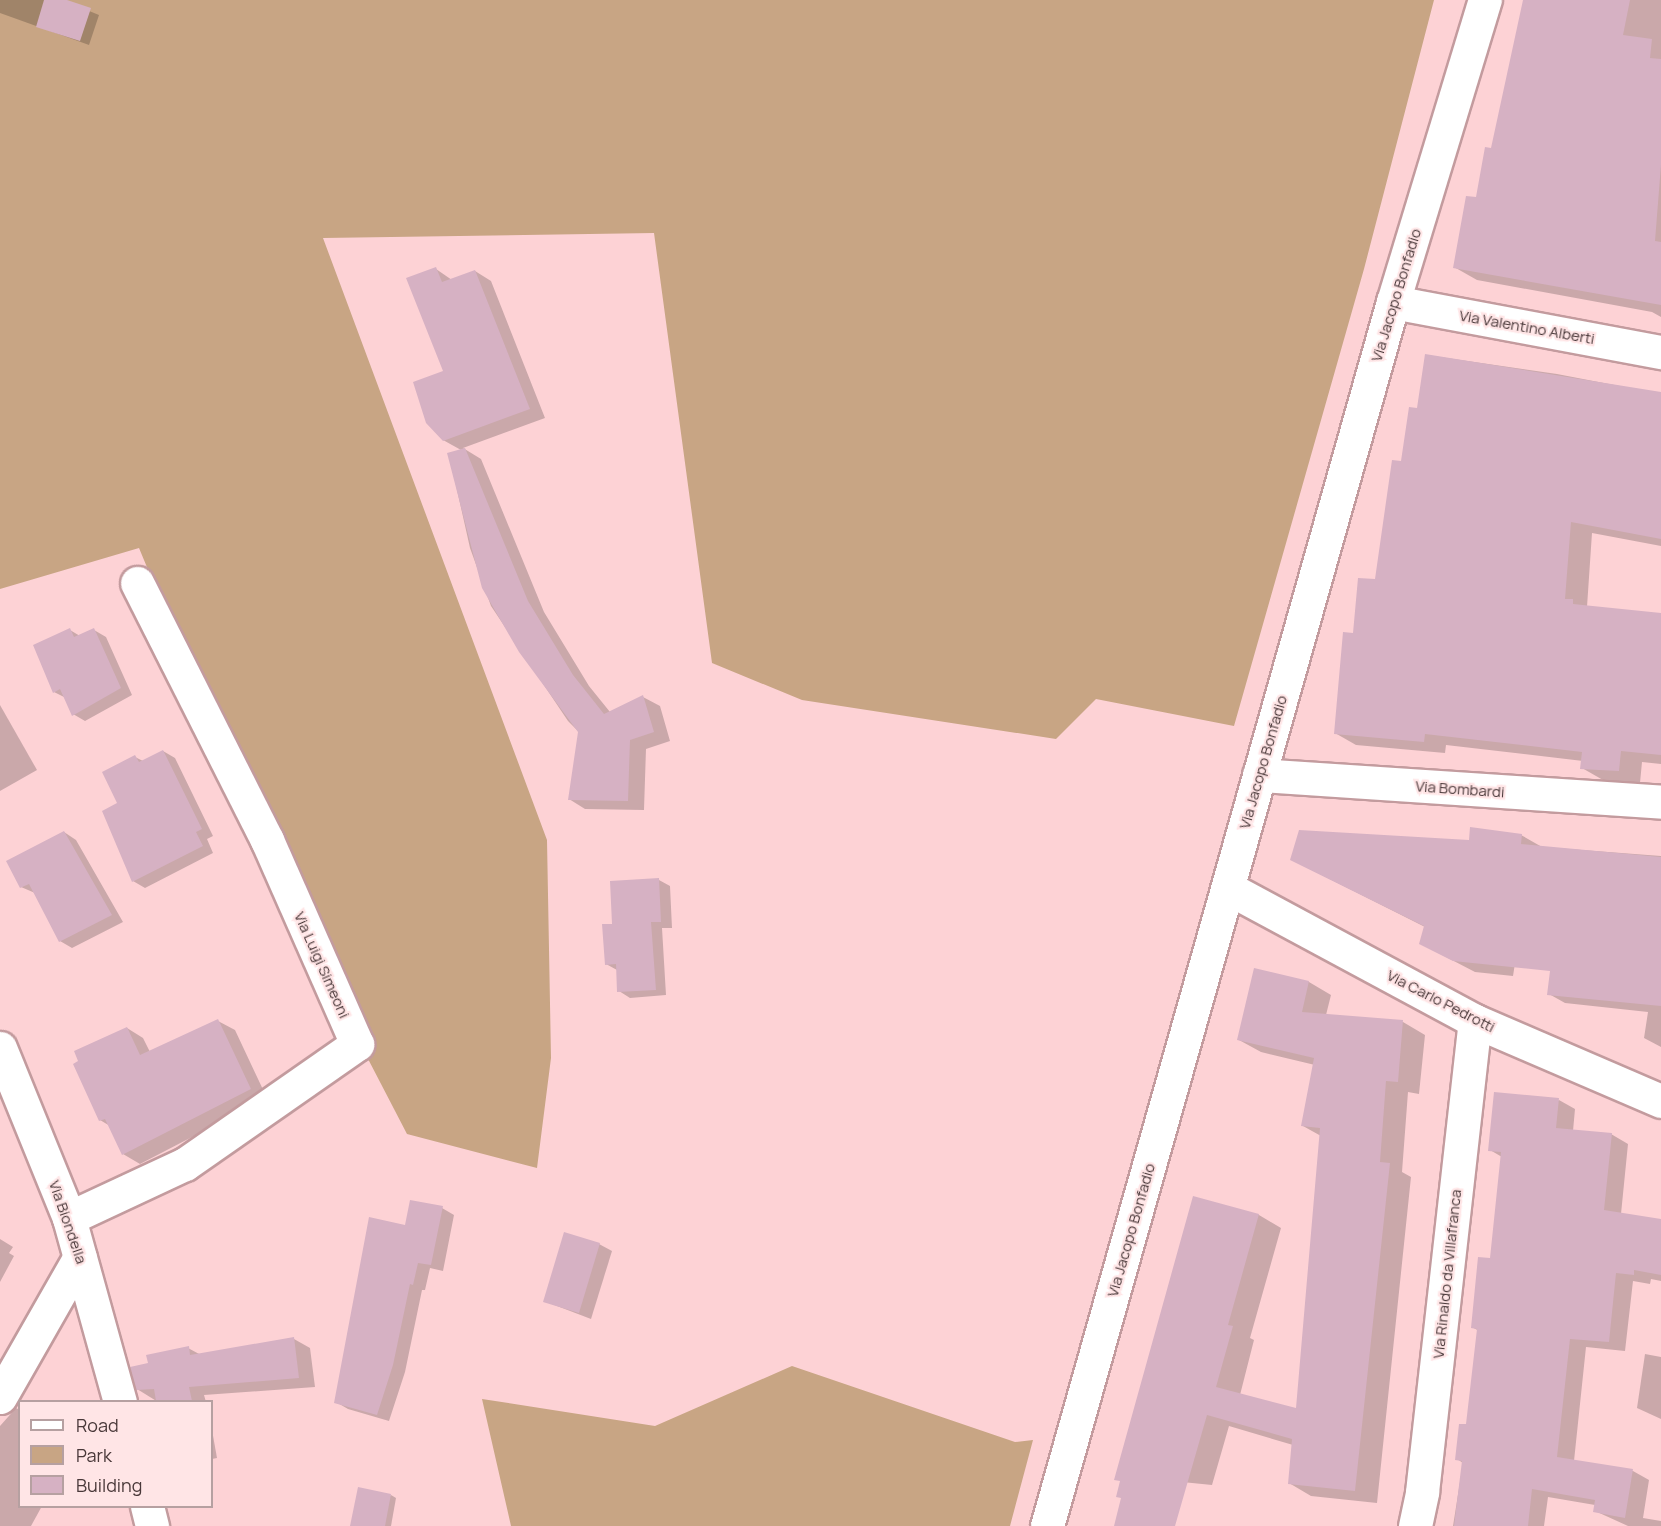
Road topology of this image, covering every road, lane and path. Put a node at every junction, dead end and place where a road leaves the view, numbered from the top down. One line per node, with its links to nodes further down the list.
1 (1485, 0): 2 (street, Via Jacopo Bonfadio)
2 (1393, 302): 3 (street, Via Valentino Alberti); 5 (street, Via Jacopo Bonfadio)
3 (1661, 352)
4 (137, 584): 11 (street, Via Luigi Simeoni)
5 (1259, 775): 6 (street, Via Bombardi); 7 (street, Via Jacopo Bonfadio)
6 (1661, 802)
7 (1228, 888): 8 (street, Via Carlo Pedrotti); 17 (street, Via Jacopo Bonfadio)
8 (1476, 1021): 10 (street, Via Carlo Pedrotti); 18 (street, Via Rinaldo da Villafranca)
9 (0, 1048): 11 (street, Via Biondella)
10 (1661, 1101)
11 (69, 1218): 12 (street, Via Biondella)
12 (80, 1257): 13 (street); 14 (street, Via Biondella)
13 (0, 1397)
14 (120, 1400)
15 (148, 1508): 16 (street)
16 (152, 1526)
17 (1047, 1526)
18 (1415, 1526)

